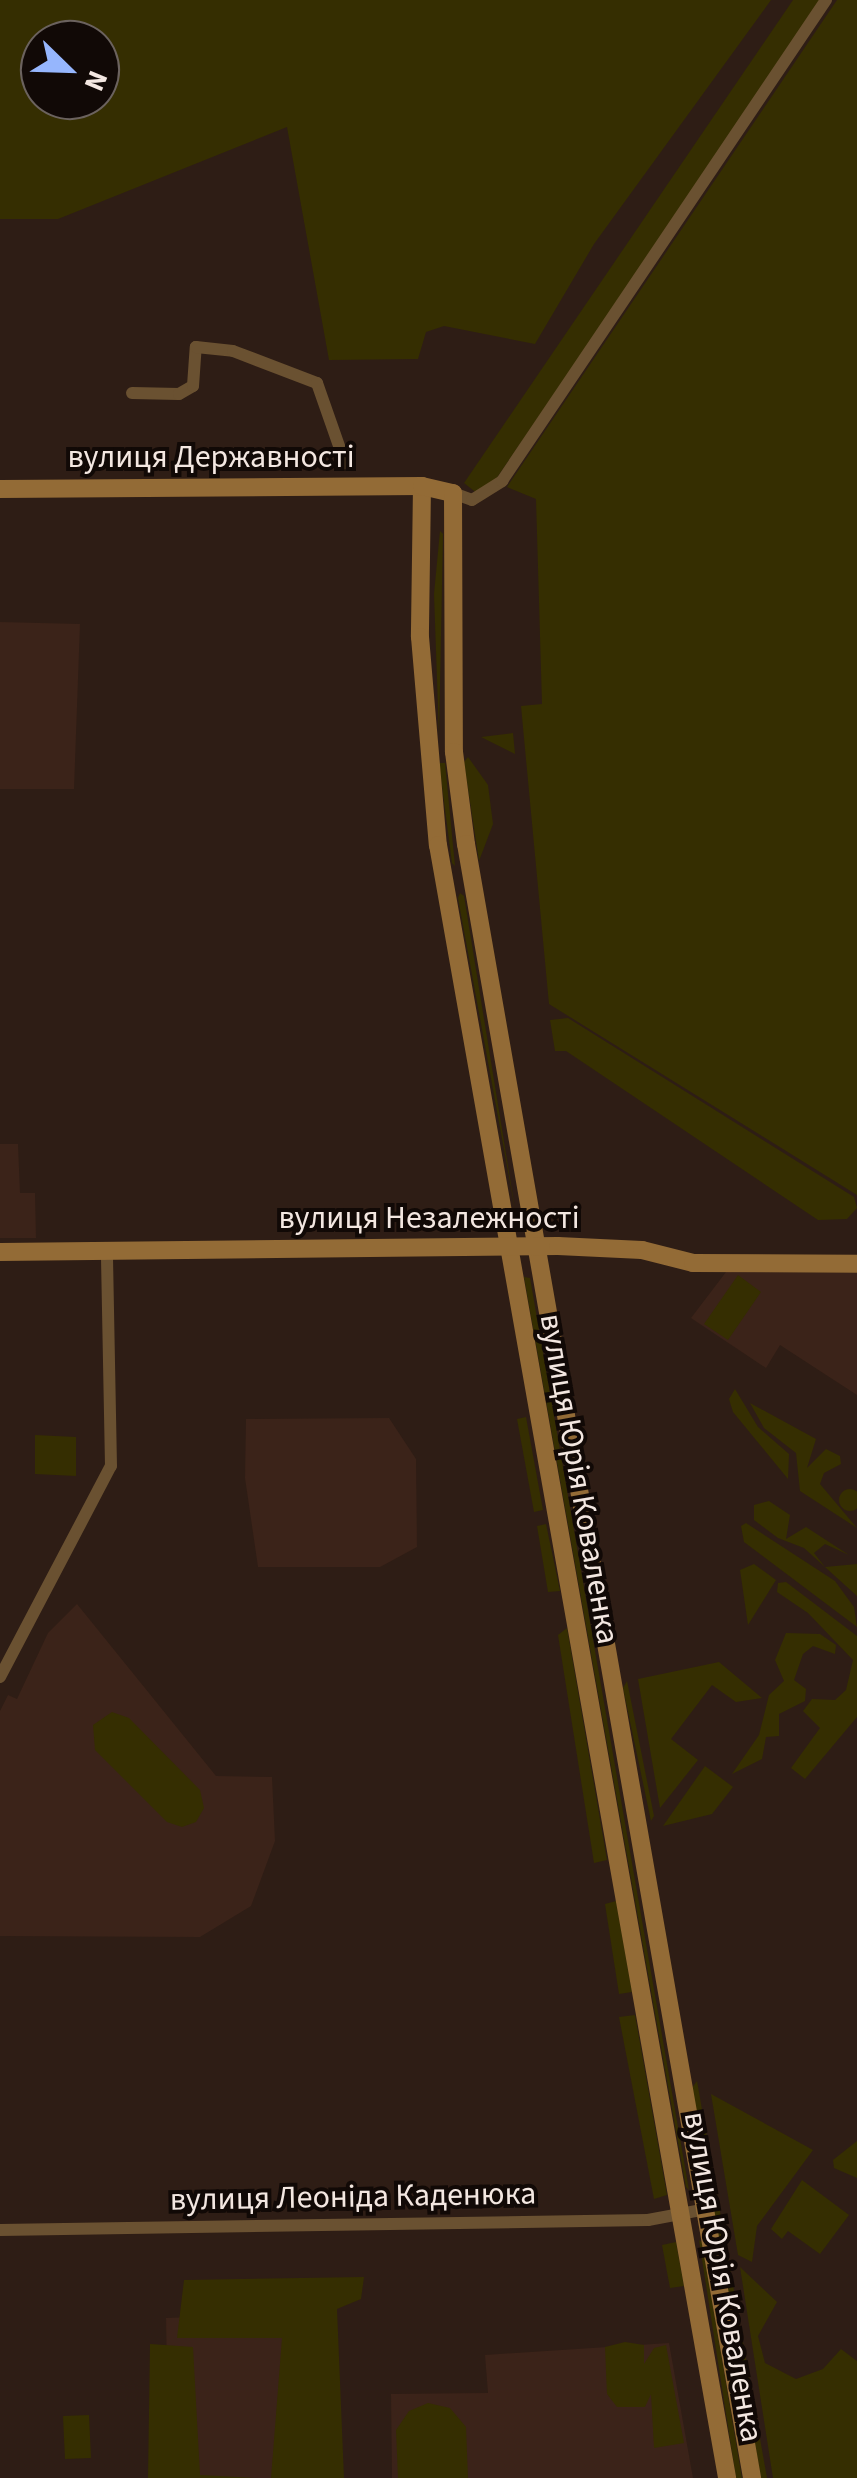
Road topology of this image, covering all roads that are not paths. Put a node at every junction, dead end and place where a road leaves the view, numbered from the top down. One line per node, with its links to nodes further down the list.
1 (826, 0): 6 (street)
2 (132, 393): 3 (street)
3 (345, 464)
4 (422, 486): 5 (main road, вулиця Державності); 6 (main road, вулиця Державності); 7 (main road, вулиця Юрія Коваленка)
5 (0, 489)
6 (453, 494): 8 (main road, вулиця Юрія Коваленка)
7 (506, 1246): 8 (main road, вулиця Незалежності); 9 (main road, вулиця Незалежності); 14 (main road, вулиця Юрія Коваленка)
8 (534, 1246): 11 (main road, вулиця Незалежності); 13 (main road, вулиця Юрія Коваленка)
9 (107, 1251): 10 (main road, вулиця Незалежності); 12 (street)
10 (0, 1252)
11 (857, 1264)
12 (0, 1678)
13 (706, 2209): 14 (street, вулиця Леоніда Каденюка); 17 (main road, вулиця Юрія Коваленка)
14 (682, 2214): 15 (street, вулиця Леоніда Каденюка); 16 (main road, вулиця Юрія Коваленка)
15 (0, 2230)
16 (727, 2478)
17 (752, 2478)

